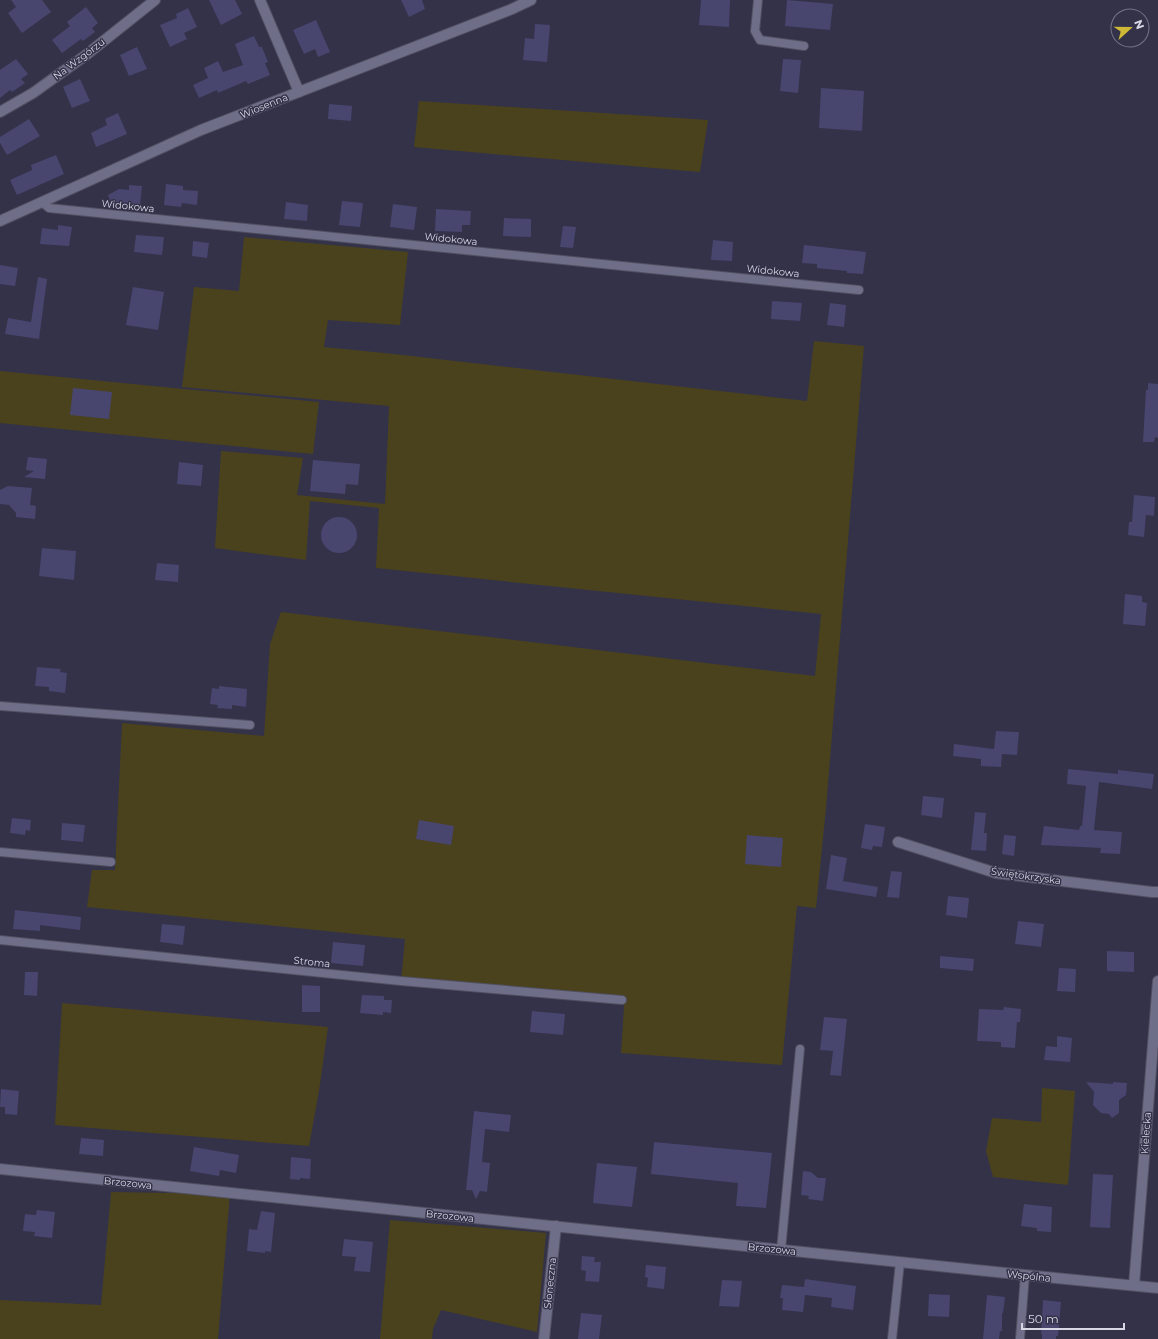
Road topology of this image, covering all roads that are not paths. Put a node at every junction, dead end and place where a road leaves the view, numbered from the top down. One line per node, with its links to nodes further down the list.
1 (155, 0): 7 (street, Na Wzgórzu)
2 (260, 0): 6 (street)
3 (531, 0): 6 (street, Wiosenna)
4 (758, 0): 5 (lane)
5 (804, 46)
6 (299, 92): 8 (street, Wiosenna)
7 (0, 112)
8 (42, 202): 9 (street, Wiosenna); 10 (lane, Widokowa)
9 (0, 221)
10 (859, 290)
11 (0, 706): 12 (lane)
12 (250, 725)
13 (898, 842): 16 (street, Świętokrzyska)
14 (0, 852): 15 (lane)
15 (111, 862)
16 (1158, 892)
17 (0, 940): 19 (lane, Stroma)
18 (1158, 981): 26 (street, Kielecka)
19 (622, 1000)
20 (800, 1049): 23 (lane)
21 (0, 1169): 22 (street, Brzozowa)
22 (556, 1226): 23 (street, Brzozowa); 28 (street, Słoneczna)
23 (781, 1250): 24 (street, Brzozowa)
24 (900, 1262): 25 (street, Wspólna); 29 (lane)
25 (1025, 1275): 26 (street, Wspólna); 30 (lane)
26 (1134, 1285): 27 (street, Wspólna)
27 (1158, 1288)
28 (544, 1339)
29 (892, 1339)
30 (1020, 1339)

